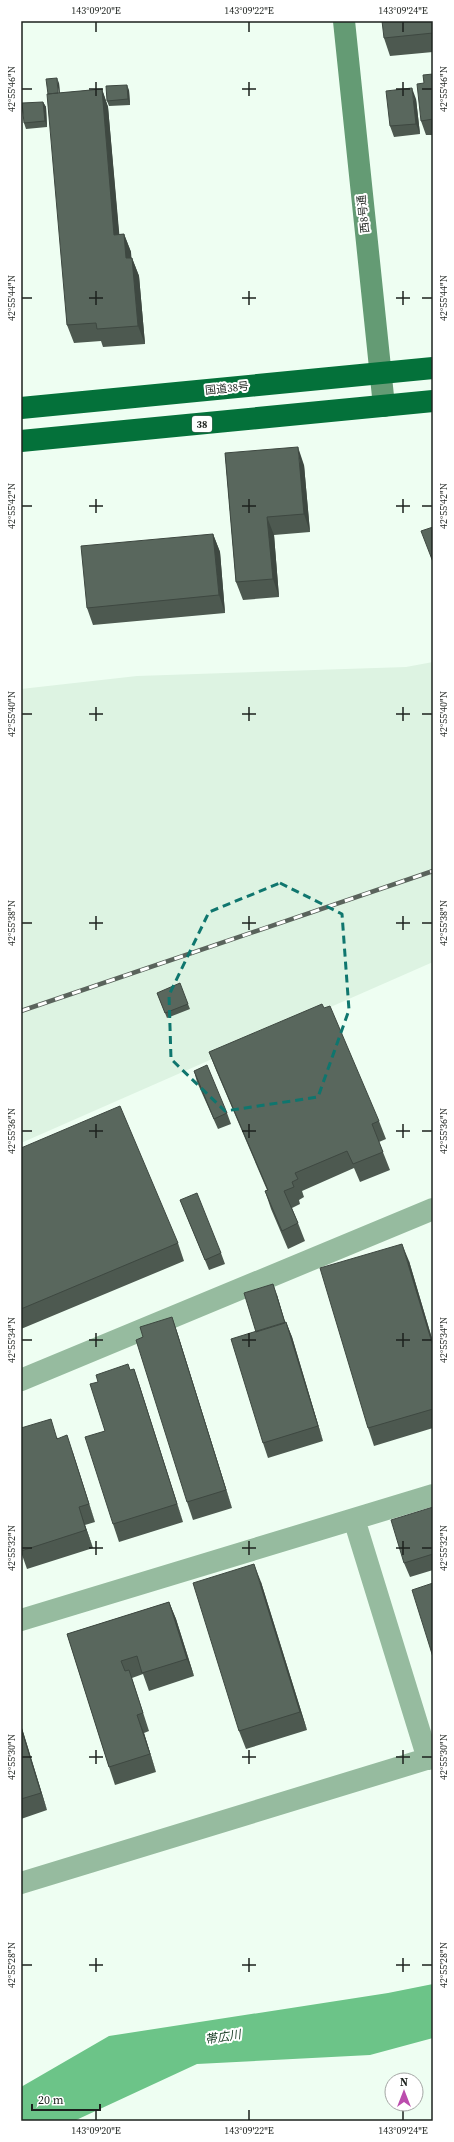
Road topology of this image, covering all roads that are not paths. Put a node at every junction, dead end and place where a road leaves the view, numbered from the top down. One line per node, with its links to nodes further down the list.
1 (344, 21): 3 (street, 西8号通)
2 (433, 368): 3 (highway, 国道38号)
3 (380, 373): 5 (street, 西8号通); 6 (highway, 国道38号)
4 (433, 401): 5 (highway, 38)
5 (384, 406): 7 (highway, 38)
6 (21, 408)
7 (21, 441)
8 (433, 1209): 9 (street)
9 (21, 1380)
10 (433, 1494): 11 (street)
11 (354, 1519): 12 (street); 13 (street)
12 (21, 1620)
13 (430, 1758): 14 (street)
14 (21, 1883)

